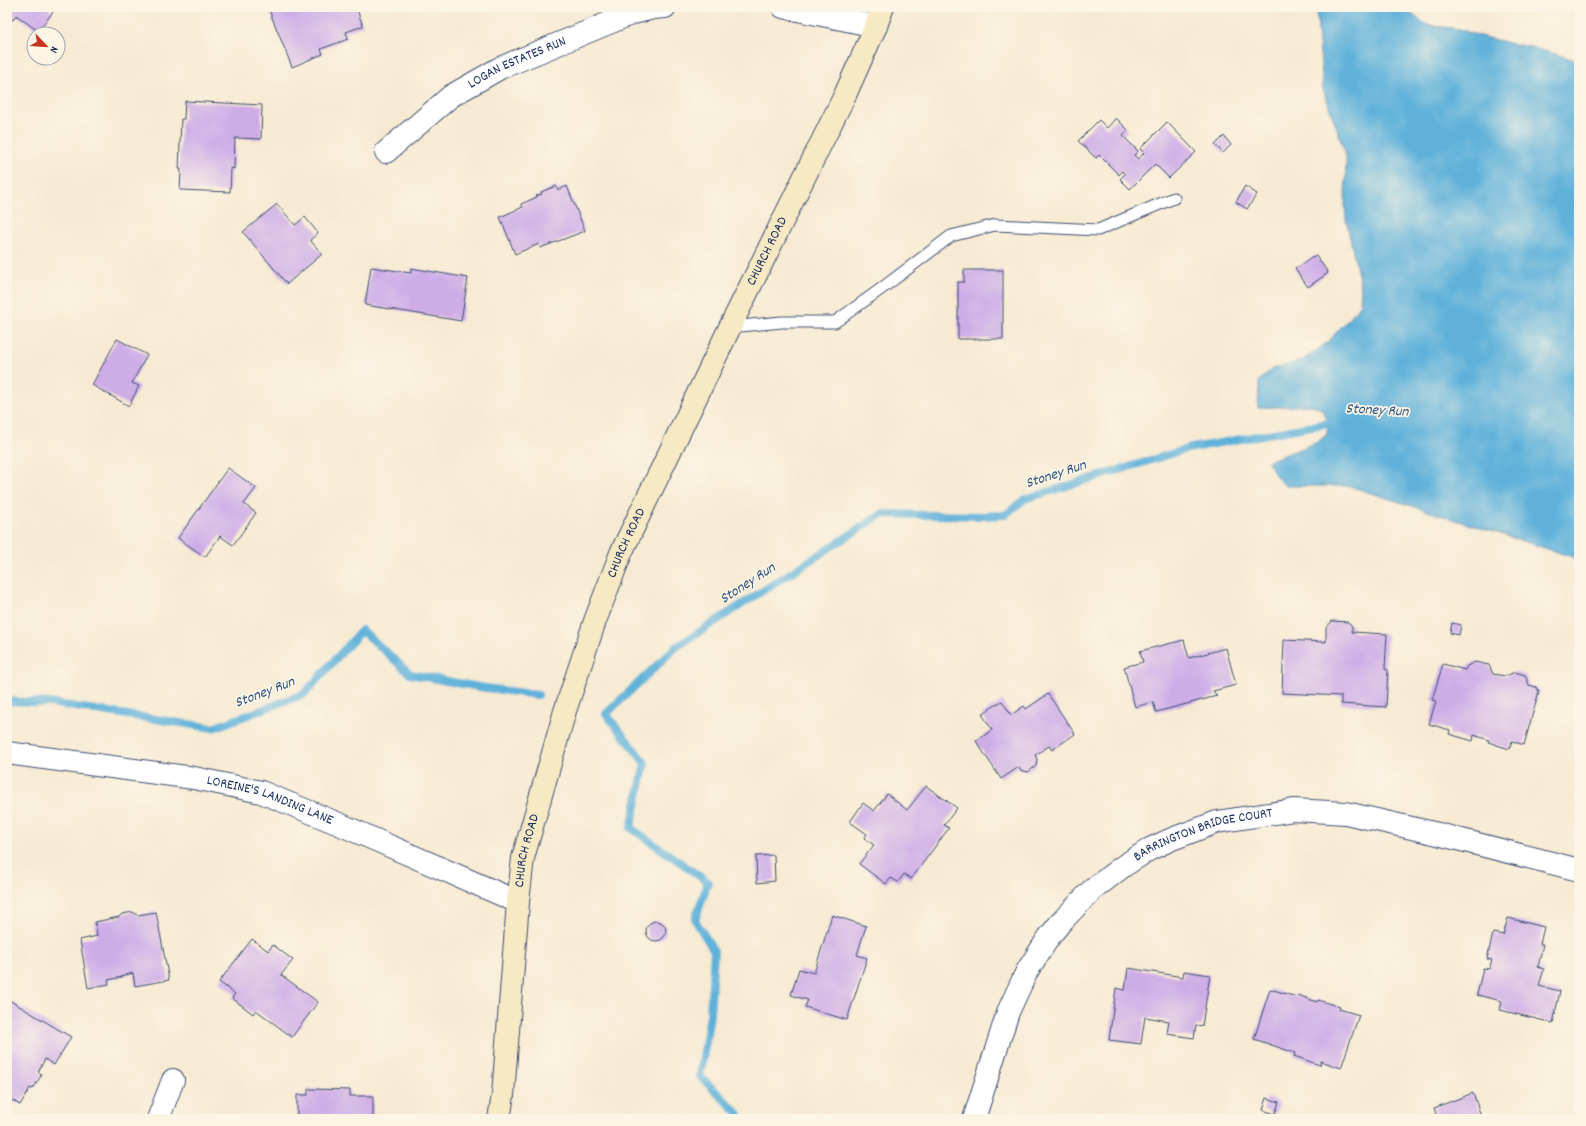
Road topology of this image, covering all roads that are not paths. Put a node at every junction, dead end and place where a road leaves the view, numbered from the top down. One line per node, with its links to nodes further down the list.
1 (665, 7): 4 (street, LOGAN ESTATES RUN)
2 (783, 7): 3 (street)
3 (879, 17): 6 (main road, CHURCH ROAD)
4 (386, 152)
5 (1174, 198): 6 (lane)
6 (730, 327): 9 (main road, CHURCH ROAD)
7 (7, 753): 9 (street, LOREINE'S LANDING LANE)
8 (1579, 870): 13 (street, BARRINGTON BRIDGE COURT)
9 (518, 902): 12 (main road, CHURCH ROAD)
10 (173, 1080): 11 (street)
11 (158, 1119)
12 (499, 1119)
13 (974, 1119)

